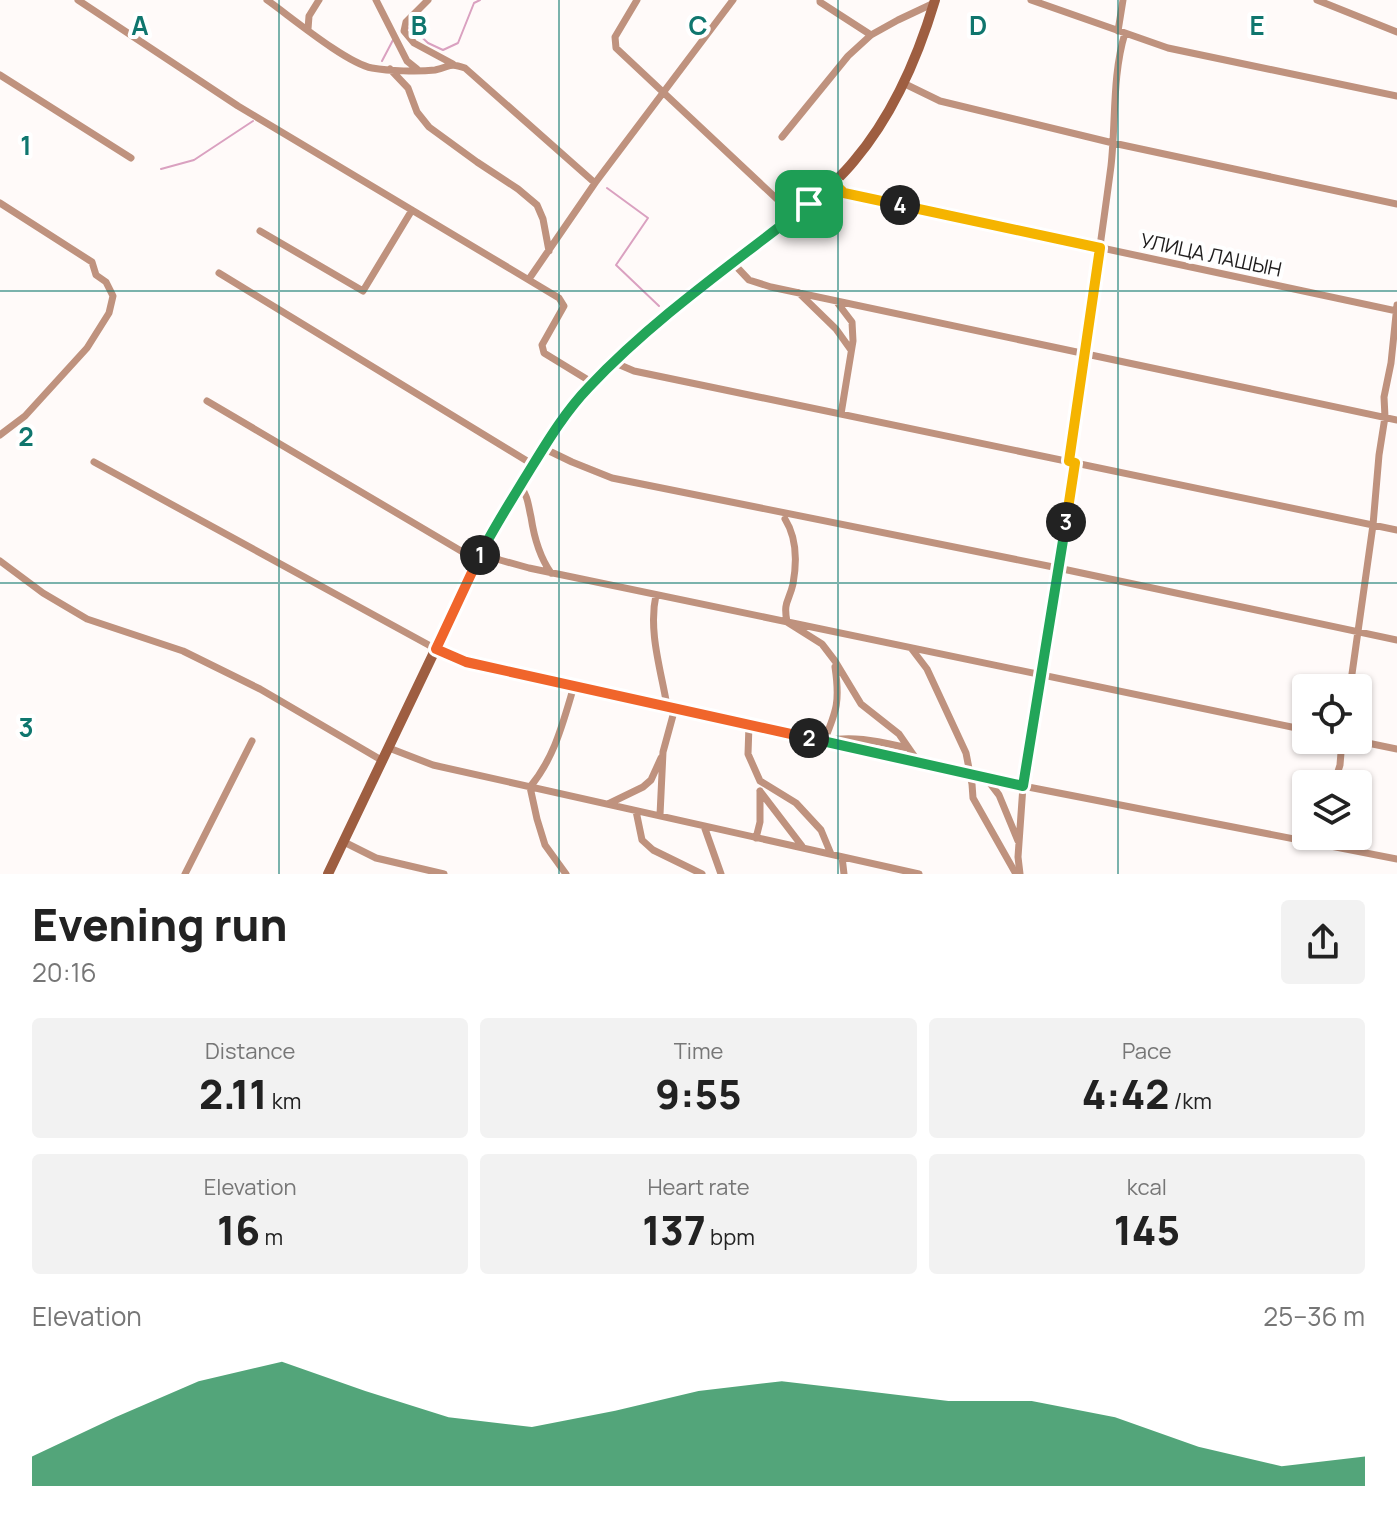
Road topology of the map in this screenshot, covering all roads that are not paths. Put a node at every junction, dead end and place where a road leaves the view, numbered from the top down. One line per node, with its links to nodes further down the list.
1 (78, 0): 31 (street)
2 (267, 0): 13 (street)
3 (319, 0): 13 (street)
4 (376, 0): 19 (street)
5 (428, 0): 17 (street)
6 (637, 0): 22 (street)
7 (733, 0): 22 (street)
8 (820, 0): 16 (street)
9 (1031, 0): 14 (street)
10 (1123, 0): 14 (street)
11 (1317, 0): 15 (street)
12 (934, 2): 16 (street); 21 (main road)
13 (308, 29): 18 (street)
14 (1121, 32): 23 (street); 25 (street)
15 (1397, 32)
16 (871, 35): 24 (street)
17 (453, 64): 19 (street); 27 (street)
18 (390, 69): 19 (street); 35 (street)
19 (419, 71)
20 (0, 75): 26 (street)
21 (903, 83): 25 (street); 28 (main road)
22 (664, 93): 27 (street); 32 (street)
23 (1397, 96)
24 (782, 137)
25 (1113, 143): 30 (street); 34 (street)
26 (131, 158)
27 (595, 183): 35 (street)
28 (834, 183): 32 (main road); 34 (street, УЛИЦА ЛАШЫН)
29 (0, 203): 50 (street)
30 (1397, 204)
31 (412, 210): 33 (street); 38 (street)
32 (794, 215): 36 (main road)
33 (260, 231)
34 (1100, 248): 41 (street, УЛИЦА ЛАШЫН); 43 (street)
35 (549, 251): 38 (street)
36 (733, 263): 39 (street); 44 (main road)
37 (219, 273): 54 (street)
38 (529, 279): 45 (street)
39 (798, 293): 40 (street); 42 (street)
40 (836, 301): 42 (street); 43 (street)
41 (1397, 309): 48 (street)
42 (851, 350): 47 (street)
43 (1085, 353): 48 (street); 53 (street)
44 (613, 362): 45 (main road); 47 (street)
45 (593, 383): 51 (main road)
46 (207, 401): 59 (street)
47 (841, 414): 53 (street)
48 (1385, 417): 49 (street); 57 (street)
49 (1397, 420)
50 (0, 435)
51 (543, 448): 54 (main road); 61 (street)
52 (94, 462): 70 (street)
53 (1072, 462): 57 (street); 61 (street)
54 (532, 464): 55 (main road)
55 (520, 486): 59 (main road); 62 (street)
56 (785, 519): 64 (street)
57 (1373, 525): 58 (street); 66 (street)
58 (1397, 530)
59 (480, 556): 62 (street); 70 (main road)
60 (0, 561): 85 (street)
61 (1058, 568): 66 (street); 73 (street)
62 (551, 573): 63 (street)
63 (656, 595): 64 (street); 75 (street)
64 (787, 622): 65 (street); 68 (street)
65 (818, 629): 68 (street); 69 (street)
66 (1359, 631): 67 (street); 72 (street)
67 (1397, 640)
68 (822, 644): 71 (street)
69 (911, 648): 73 (street); 87 (street)
70 (436, 649): 74 (street); 81 (main road)
71 (835, 661): 79 (street); 82 (street)
72 (1352, 674)
73 (1041, 675): 77 (street); 90 (street)
74 (574, 686): 75 (street); 91 (street)
75 (671, 707): 76 (street); 84 (street)
76 (749, 725): 79 (street); 89 (street)
77 (1292, 727)
78 (252, 741): 107 (street)
79 (824, 741): 82 (street); 86 (street)
80 (1372, 744): 83 (street)
81 (389, 748): 85 (main road); 91 (street)
82 (909, 748): 86 (street)
83 (1397, 749)
84 (663, 752): 93 (street); 95 (street)
85 (383, 761): 99 (main road)
86 (919, 763): 87 (street)
87 (969, 773): 88 (street); 115 (street)
88 (986, 777): 90 (street); 100 (street)
89 (760, 781): 92 (street); 103 (street)
90 (1023, 786): 97 (street); 100 (street)
91 (530, 787): 93 (street); 110 (street)
92 (760, 791): 98 (street); 101 (street)
93 (608, 804): 94 (street)
94 (636, 811): 95 (street); 111 (street)
95 (660, 815): 96 (street)
96 (704, 826): 98 (street); 112 (street)
97 (1292, 835)
98 (756, 838): 101 (street)
99 (344, 842): 108 (main road); 109 (street)
100 (1019, 843): 115 (street)
101 (802, 847): 103 (street)
102 (1359, 850): 105 (street)
103 (831, 854): 104 (street)
104 (842, 857): 106 (street); 113 (street)
105 (1397, 859)
106 (909, 873): 114 (street)
107 (185, 874)
108 (328, 874)
109 (444, 874)
110 (566, 874)
111 (702, 874)
112 (721, 874)
113 (844, 874)
114 (919, 874)
115 (1018, 874)

